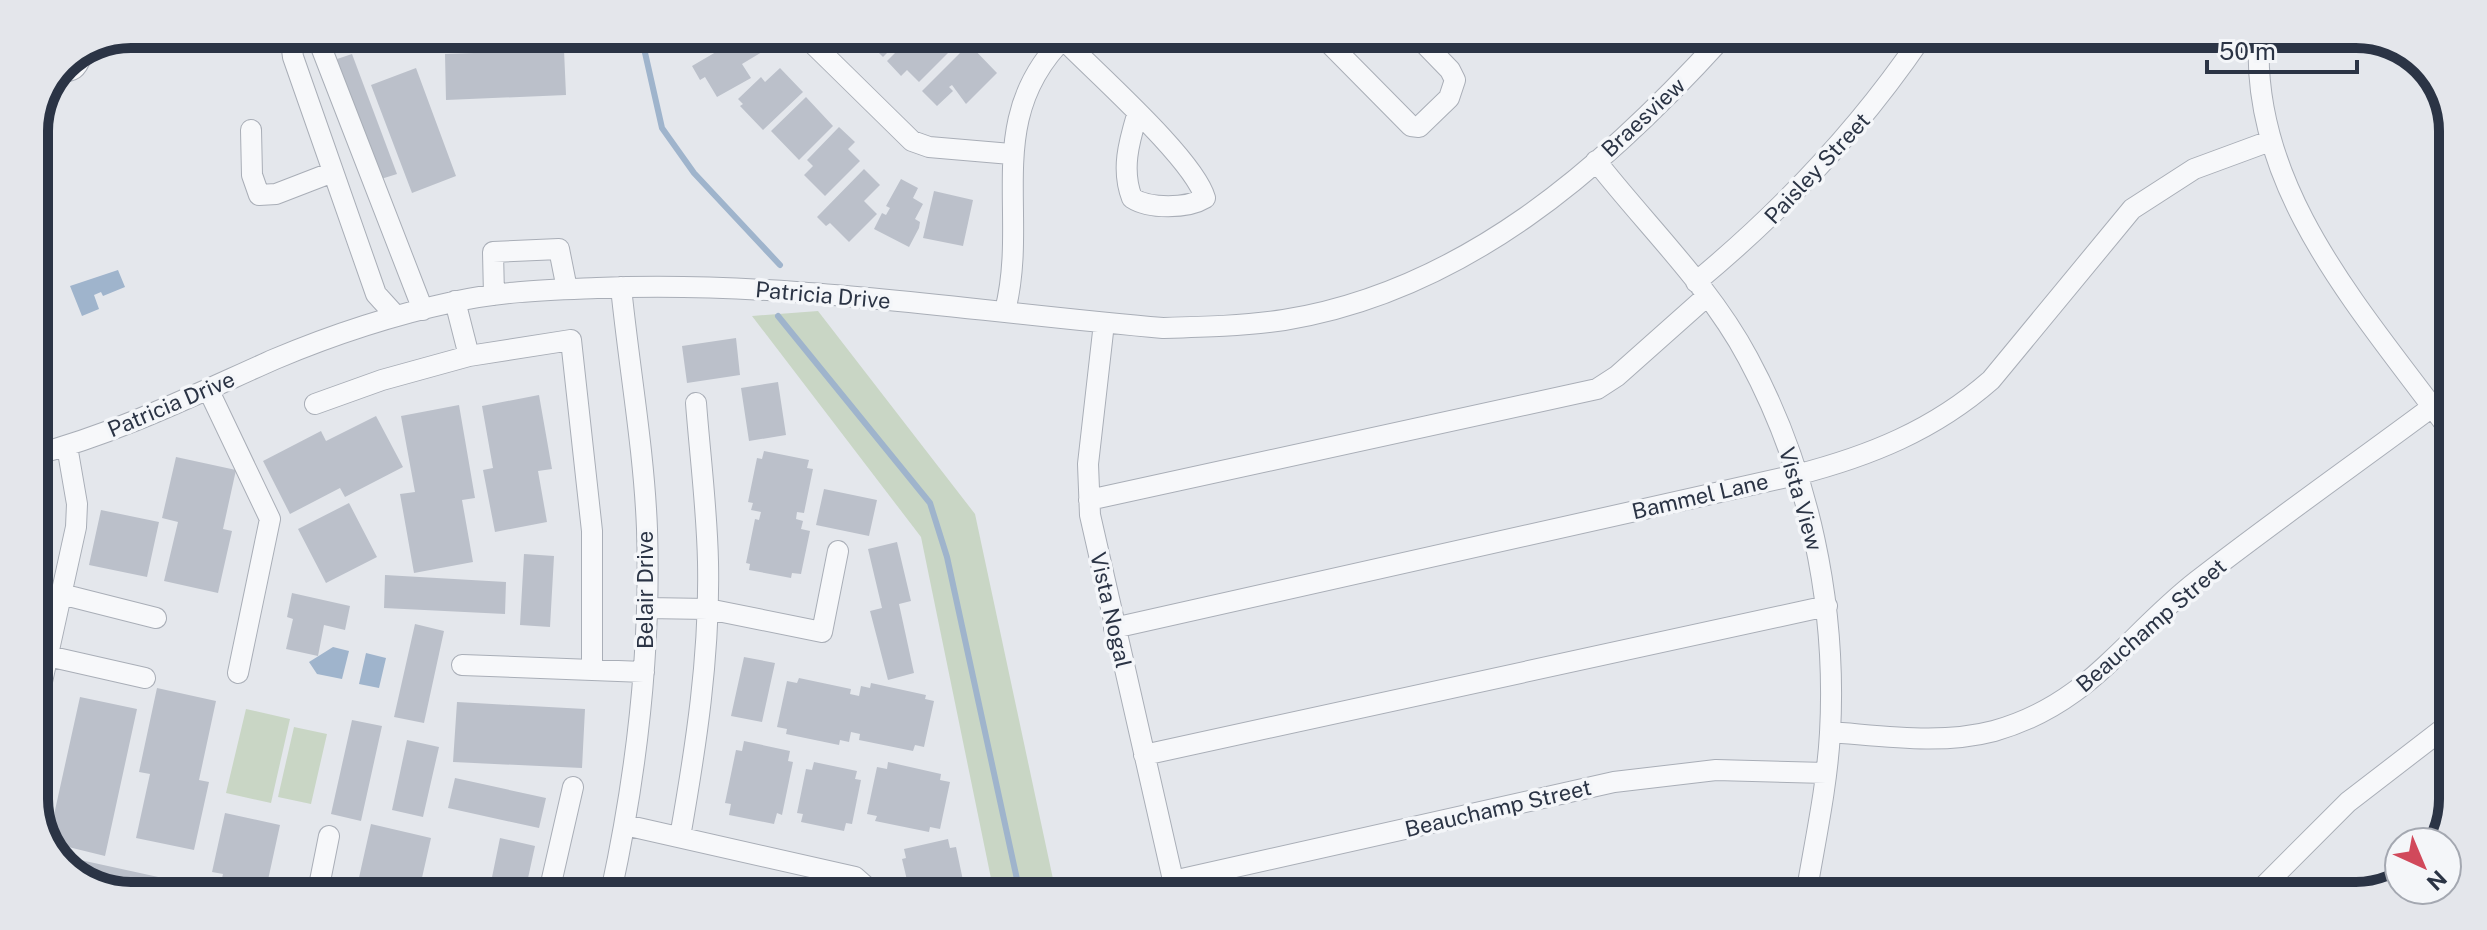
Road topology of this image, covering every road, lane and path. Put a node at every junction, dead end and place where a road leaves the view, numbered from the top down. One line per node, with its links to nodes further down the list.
1 (292, 48): 16 (street)
2 (321, 48): 22 (street)
3 (817, 48): 14 (street)
4 (1057, 48): 14 (street)
5 (1073, 48): 11 (street)
6 (1334, 48): 7 (street)
7 (1427, 48)
8 (1713, 48): 15 (street, Braesview)
9 (1914, 48): 19 (street, Paisley Street)
10 (2259, 48): 13 (street)
11 (1137, 115): 11 (street)
12 (251, 130): 16 (street)
13 (2270, 141): 30 (street); 34 (street, Bammel Lane)
14 (1011, 154): 23 (street)
15 (1596, 161): 19 (street, Vista View); 25 (street, Patricia Drive)
16 (333, 172): 24 (street)
17 (621, 287): 18 (street, Patricia Drive); 23 (street, Patricia Drive); 39 (street, Belair Drive)
18 (567, 289): 20 (street, Patricia Drive); 20 (street)
19 (1702, 289): 34 (street, Vista View); 35 (street, Paisley Street)
20 (494, 295): 21 (street, Patricia Drive)
21 (455, 301): 22 (street, Patricia Drive); 26 (street)
22 (423, 310): 24 (street, Patricia Drive)
23 (1005, 311): 25 (street, Patricia Drive)
24 (396, 316): 27 (street, Patricia Drive)
25 (1104, 323): 35 (street, Vista Nogal)
26 (469, 356): 29 (street); 45 (street)
27 (208, 389): 32 (street, Patricia Drive); 47 (street)
28 (696, 403): 40 (street)
29 (315, 404)
30 (2432, 407): 31 (street); 49 (street, Beauchamp Street)
31 (2439, 416)
32 (67, 446): 33 (street, Patricia Drive); 37 (street)
33 (48, 451)
34 (1796, 475): 38 (street, Vista View); 42 (street, Bammel Lane)
35 (1089, 500): 42 (street, Vista Nogal)
36 (838, 551): 40 (street)
37 (61, 594): 41 (street); 43 (street)
38 (1827, 606): 49 (street, Vista View); 51 (street)
39 (647, 608): 40 (street); 46 (street, Belair Drive)
40 (708, 609): 55 (street)
41 (156, 618)
42 (1114, 628): 51 (street, Vista Nogal)
43 (48, 656): 48 (street)
44 (462, 665): 45 (street)
45 (592, 670): 46 (street)
46 (644, 672): 54 (street, Belair Drive)
47 (238, 673)
48 (145, 678)
49 (1830, 732): 52 (street, Vista View)
50 (2439, 732): 64 (street)
51 (1144, 755): 61 (street, Vista Nogal)
52 (1826, 773): 62 (street, Beauchamp Street); 63 (street, Vista View)
53 (573, 787): 58 (street)
54 (625, 825): 55 (street); 59 (street, Belair Drive)
55 (681, 831): 60 (street)
56 (329, 836): 57 (street)
57 (320, 882)
58 (551, 882)
59 (613, 882)
60 (861, 882)
61 (1174, 882)
62 (1196, 882)
63 (1808, 882)
64 (2268, 882)

